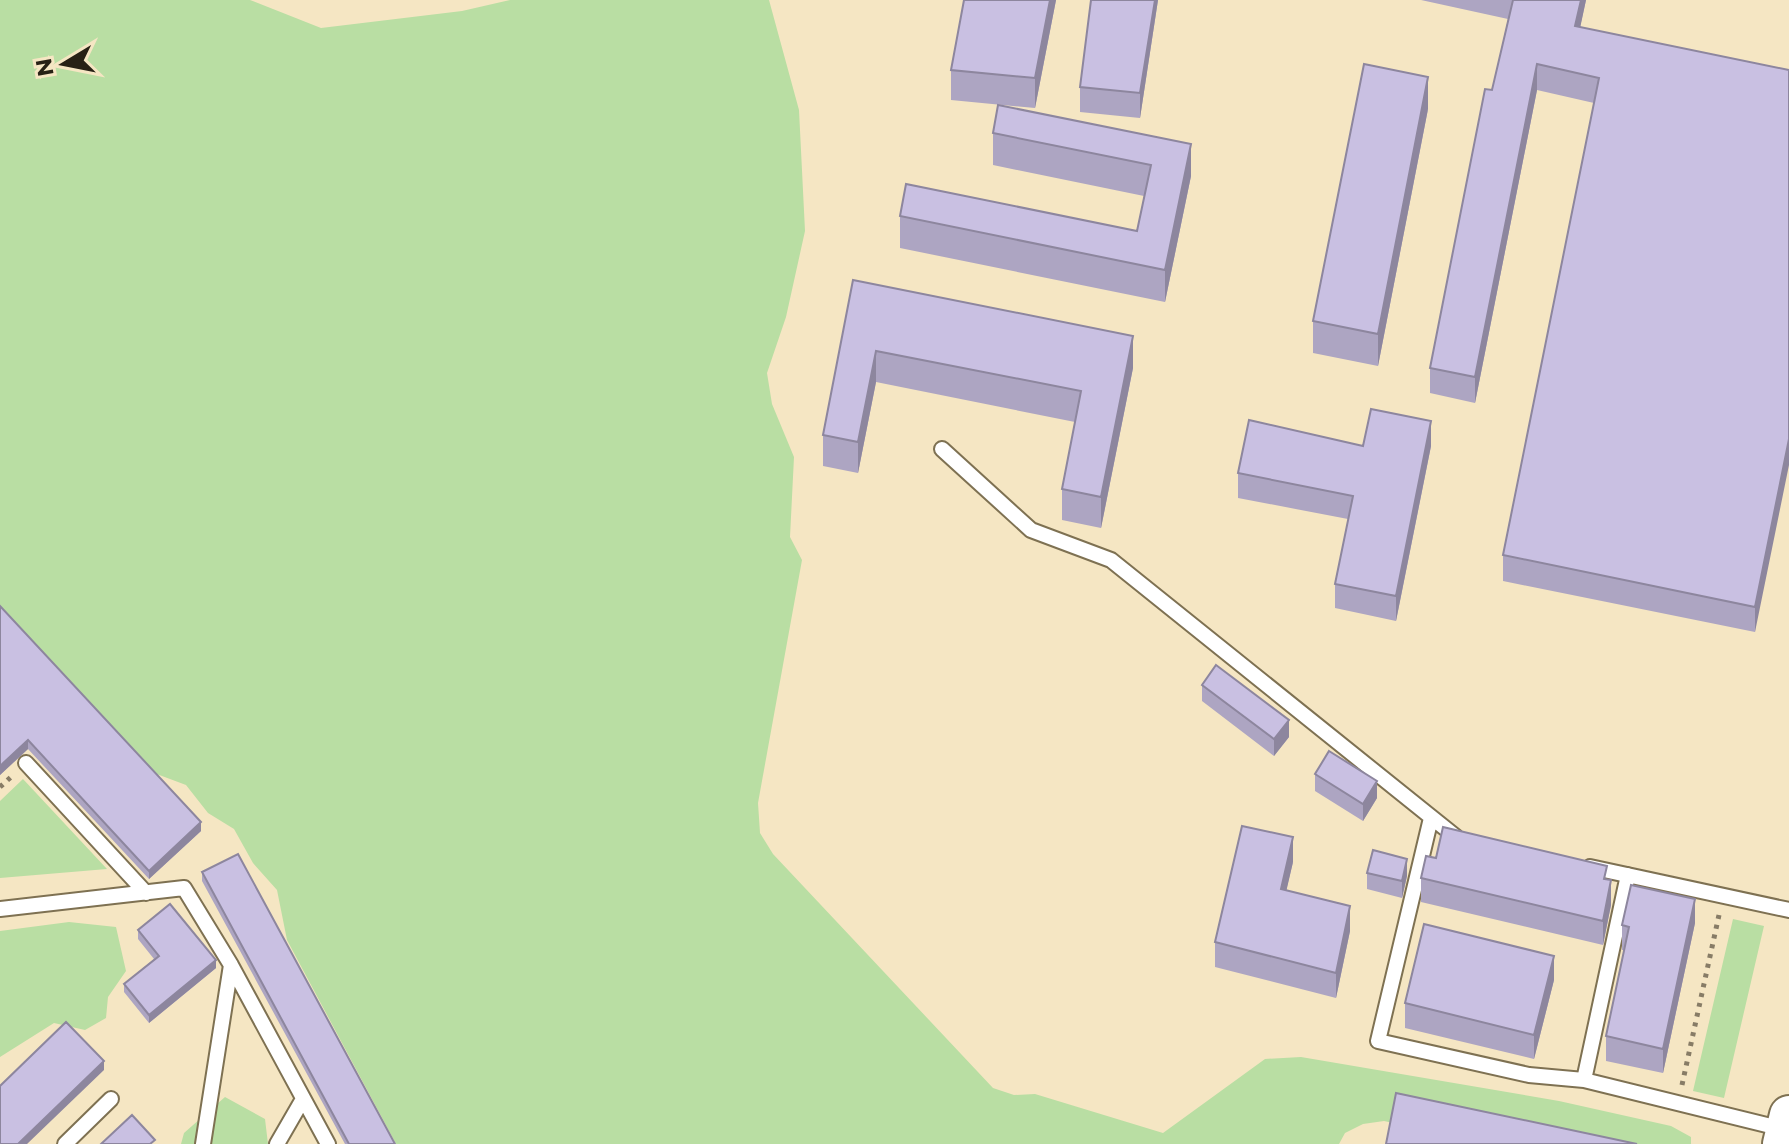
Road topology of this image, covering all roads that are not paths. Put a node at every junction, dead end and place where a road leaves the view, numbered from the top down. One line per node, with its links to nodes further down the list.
1 (942, 449): 3 (lane)
2 (26, 763): 7 (lane)
3 (1431, 818): 4 (lane); 11 (lane)
4 (1472, 841)
5 (1581, 865): 6 (lane)
6 (1628, 875): 9 (lane); 11 (lane)
7 (146, 893): 8 (lane); 10 (lane)
8 (0, 909)
9 (1789, 910)
10 (231, 965): 13 (lane); 16 (lane)
11 (1584, 1080): 14 (lane)
12 (111, 1099): 15 (lane)
13 (303, 1099): 17 (lane); 18 (lane)
14 (1786, 1130)
15 (65, 1144)
16 (203, 1144)
17 (277, 1144)
18 (328, 1144)

